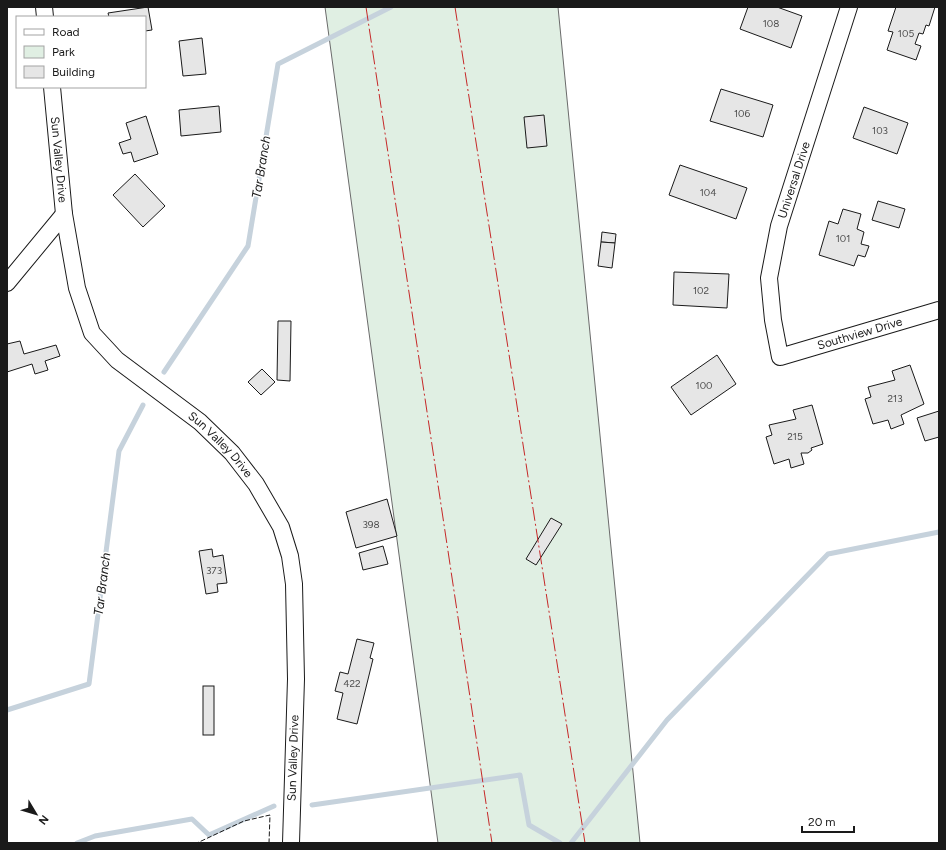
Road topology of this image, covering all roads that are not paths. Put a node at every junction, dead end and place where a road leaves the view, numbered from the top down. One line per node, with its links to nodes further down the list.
1 (849, 7): 6 (street, Universal Drive)
2 (52, 88): 3 (street, Sun Valley Drive)
3 (64, 214): 4 (street); 7 (street, Sun Valley Drive)
4 (7, 283)
5 (939, 310): 6 (street, Southview Drive)
6 (780, 357)
7 (291, 843)

